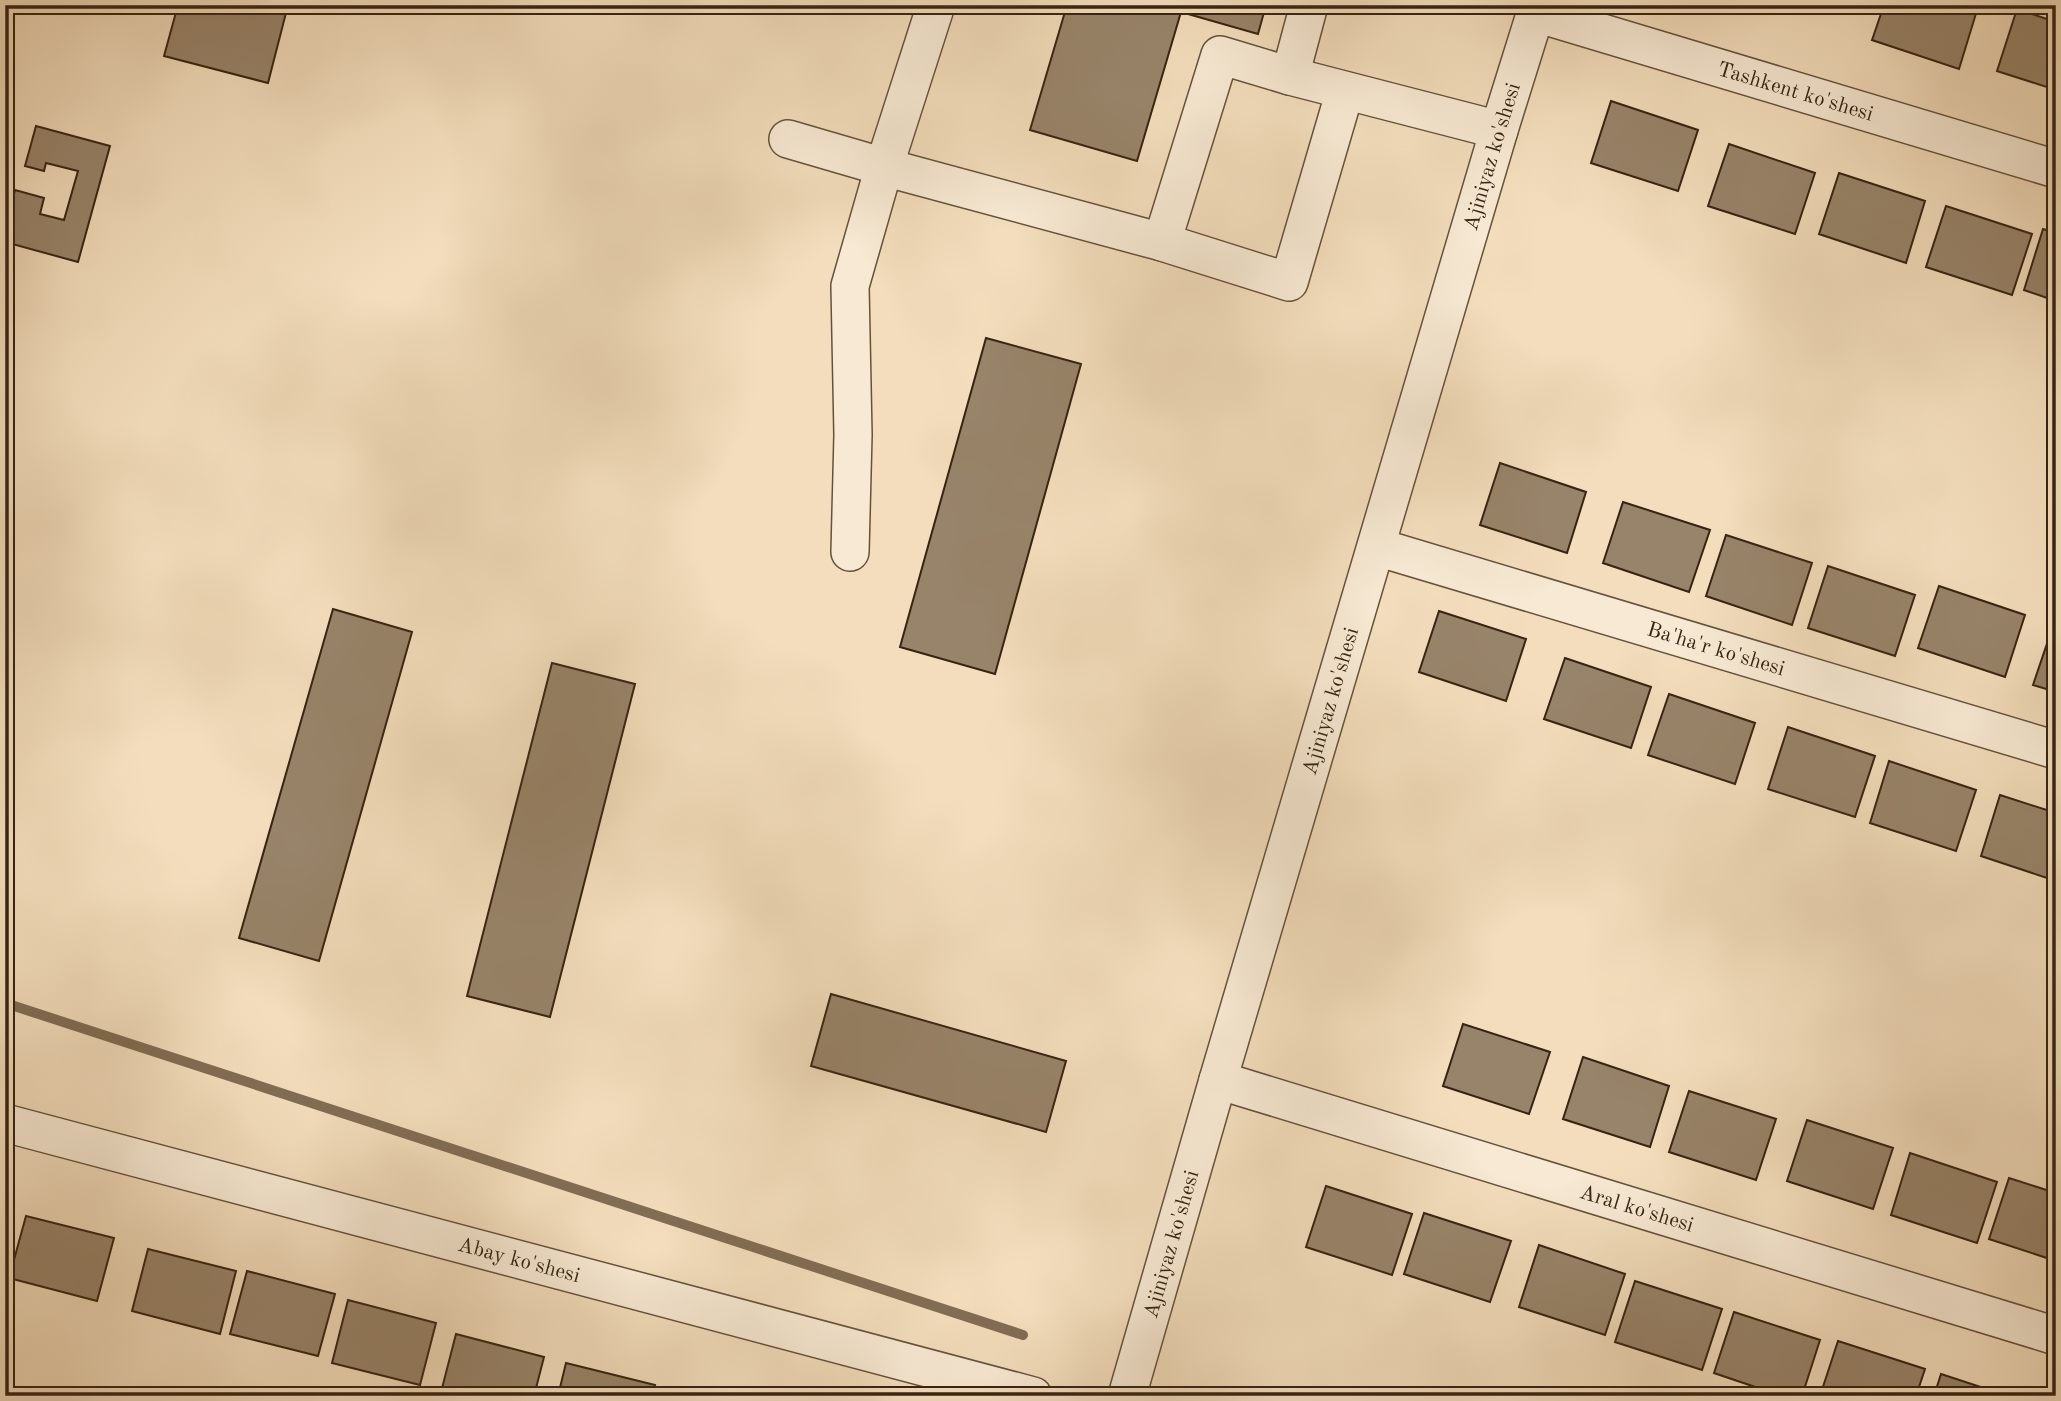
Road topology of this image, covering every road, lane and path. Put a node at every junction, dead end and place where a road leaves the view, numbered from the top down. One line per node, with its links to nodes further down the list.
1 (936, 5): 8 (street)
2 (1309, 5): 4 (street)
3 (1536, 9): 6 (street, Ajiniyaz ko'shesi); 9 (street, Tashkent ko'shesi)
4 (1290, 76): 5 (street); 10 (street)
5 (1345, 91): 6 (street); 10 (street)
6 (1499, 130): 11 (street, Ajiniyaz ko'shesi)
7 (788, 139): 8 (street)
8 (884, 167): 10 (street); 12 (street)
9 (2056, 169)
10 (1162, 242)
11 (1377, 548): 13 (street, Ba'ha'r ko'shesi); 14 (street, Ajiniyaz ko'shesi)
12 (850, 552)
13 (2056, 750)
14 (1218, 1080): 16 (street, Aral ko'shesi); 18 (street, Ajiniyaz ko'shesi)
15 (5, 1122): 17 (street, Abay ko'shesi)
16 (2056, 1336)
17 (1033, 1396)
18 (1127, 1396)

